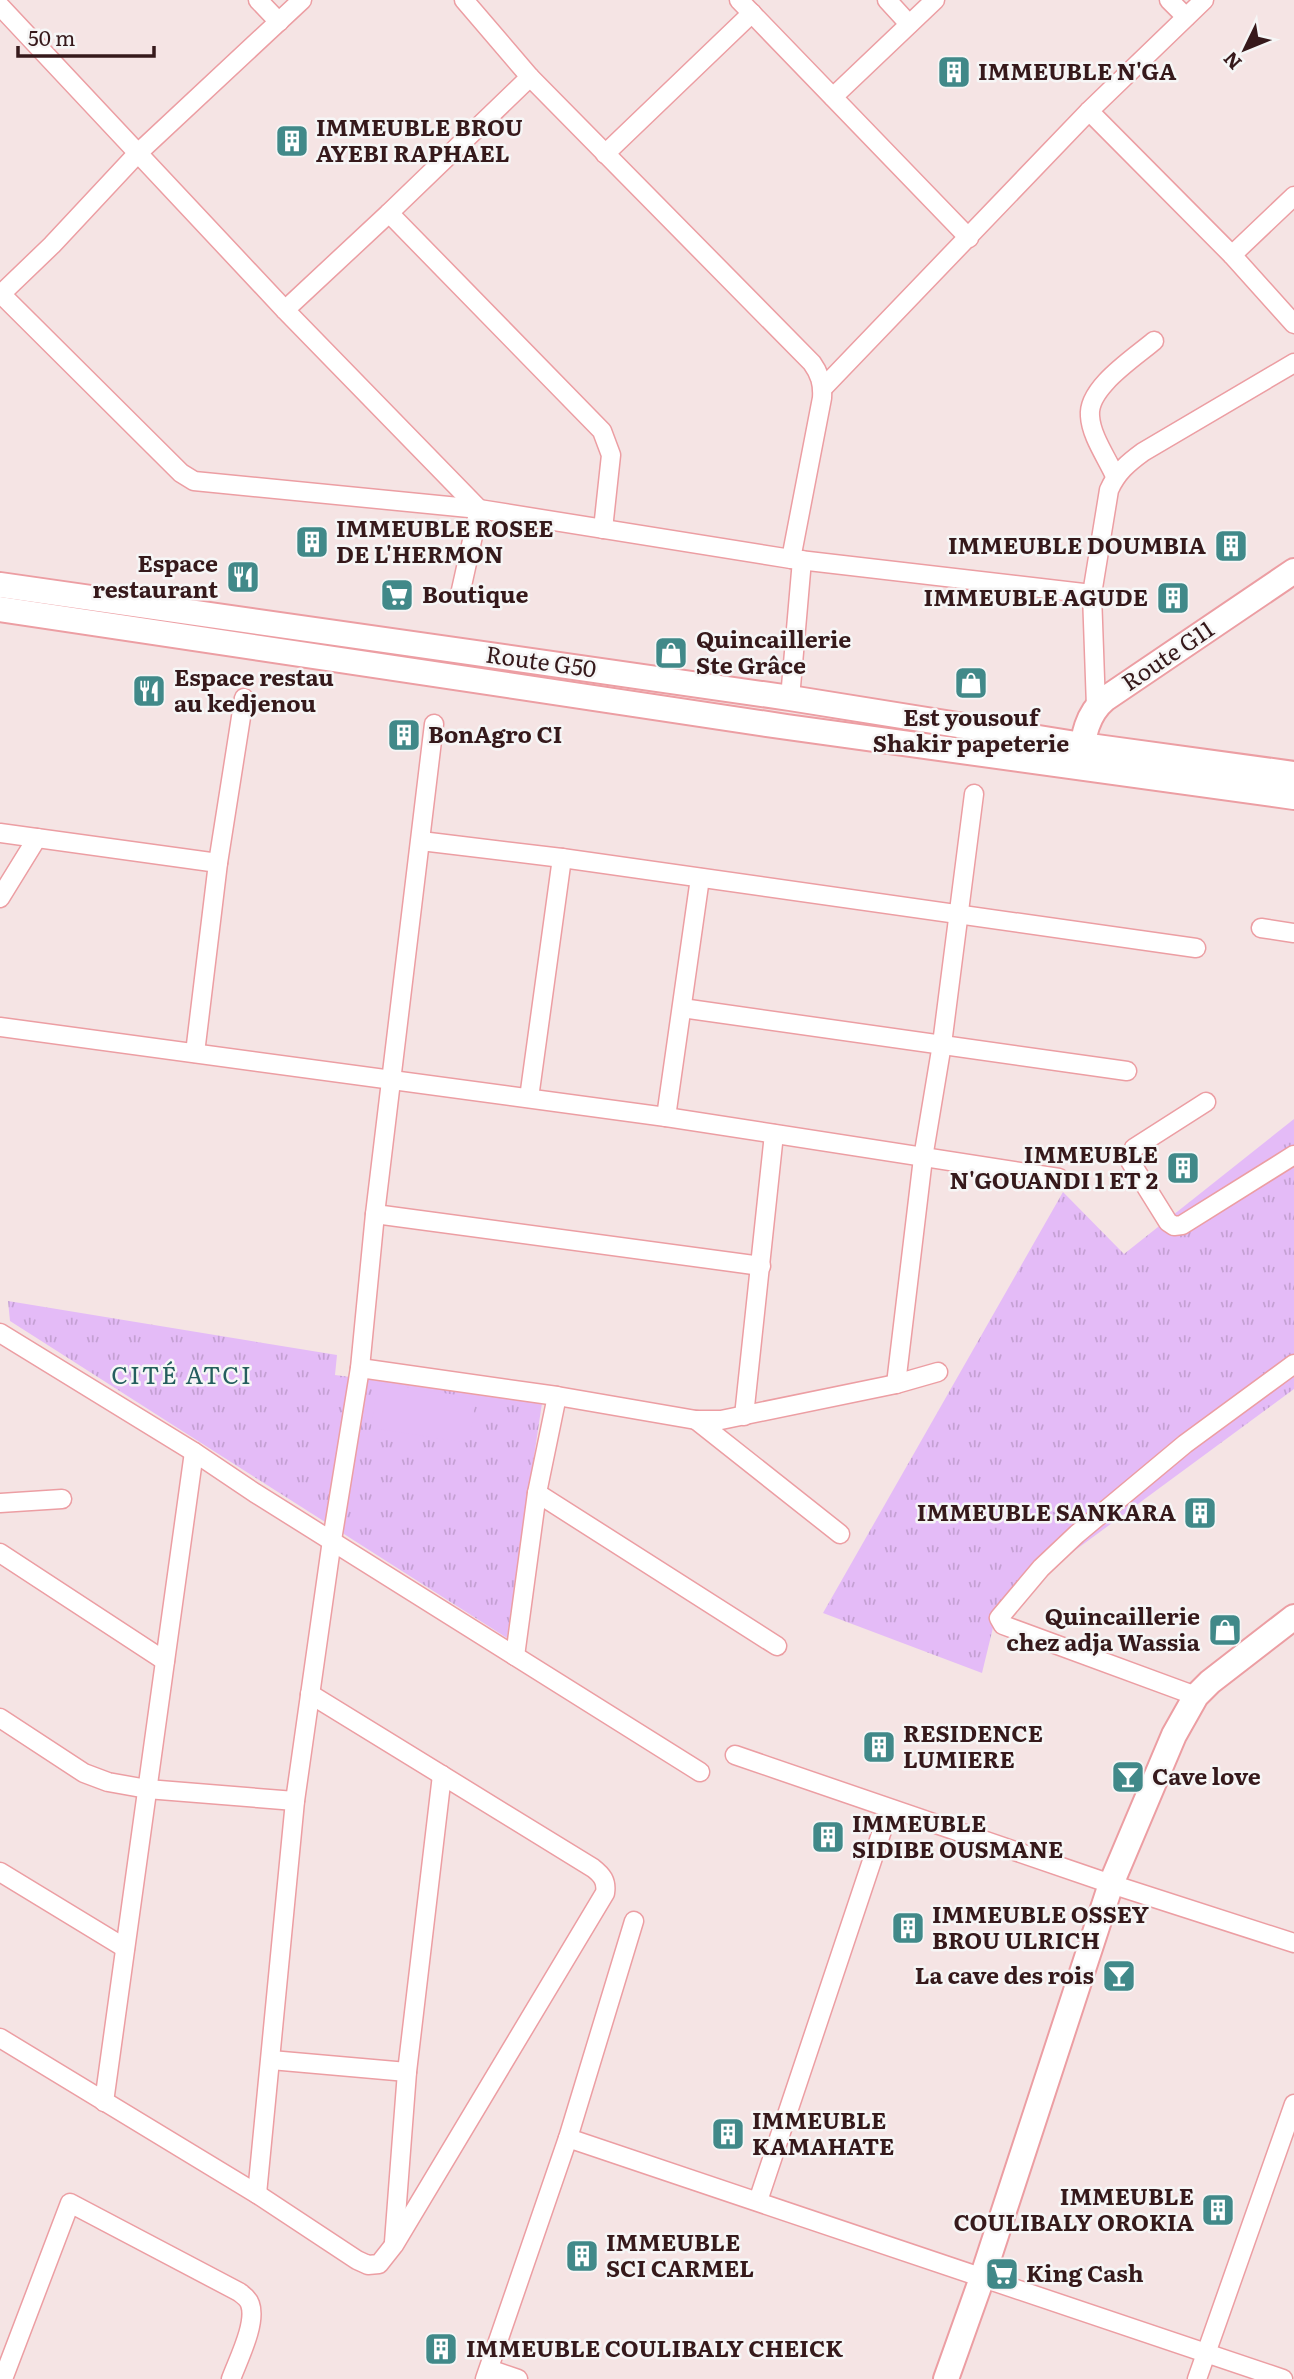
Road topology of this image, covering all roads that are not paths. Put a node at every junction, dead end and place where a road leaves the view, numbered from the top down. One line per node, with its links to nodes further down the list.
1 (258, 0): 11 (street)
2 (302, 0): 11 (street)
3 (464, 0): 13 (street)
4 (887, 0): 12 (street)
5 (935, 0): 12 (street)
6 (1169, 0): 10 (street)
7 (1204, 0): 10 (street)
8 (746, 6): 14 (street); 17 (street)
9 (1, 9): 16 (street)
10 (1186, 17): 15 (street)
11 (279, 22): 16 (street)
12 (909, 24): 14 (street)
13 (530, 77): 17 (street); 19 (street)
14 (833, 97): 20 (street)
15 (1089, 111): 20 (street); 21 (street)
16 (137, 154): 22 (street); 23 (street)
17 (605, 154): 27 (street)
18 (1294, 196): 21 (street)
19 (389, 213): 23 (street); 30 (street)
20 (969, 238): 27 (street)
21 (1232, 256): 24 (street)
22 (1, 295): 29 (street)
23 (285, 310): 29 (street)
24 (1294, 324)
25 (1154, 341): 28 (street)
26 (1294, 363): 28 (street)
27 (823, 388): 31 (street)
28 (1115, 476): 35 (street)
29 (480, 509): 30 (street); 34 (street)
30 (603, 529): 31 (street)
31 (797, 559): 35 (street); 38 (street)
32 (1294, 571): 39 (street, Route G11)
33 (0, 585): 38 (street, Route G50)
34 (461, 590)
35 (1092, 594): 39 (street)
36 (0, 609): 41 (street, Route G50)
37 (244, 698): 49 (street)
38 (790, 698): 41 (street, Route G50)
39 (1096, 706): 41 (street)
40 (434, 724): 47 (street)
41 (1081, 756): 42 (street); 44 (street)
42 (1294, 774)
43 (974, 794): 52 (street)
44 (1294, 797)
45 (0, 833): 46 (street)
46 (37, 838): 49 (street); 51 (street)
47 (421, 841): 48 (street); 61 (street)
48 (562, 858): 50 (street); 62 (street)
49 (218, 863): 59 (street)
50 (700, 878): 52 (street); 56 (street)
51 (0, 898)
52 (959, 914): 55 (street); 58 (street)
53 (1261, 928): 54 (street)
54 (1294, 933)
55 (1196, 948)
56 (682, 1008): 58 (street); 64 (street)
57 (0, 1027): 59 (street)
58 (942, 1044): 60 (street); 67 (street)
59 (195, 1053): 61 (street)
60 (1127, 1071)
61 (391, 1081): 62 (street); 69 (street)
62 (529, 1098): 64 (street)
63 (1206, 1102): 66 (street)
64 (666, 1117): 65 (street)
65 (774, 1134): 67 (street); 70 (street)
66 (1294, 1155)
67 (923, 1158): 68 (street); 75 (street)
68 (1059, 1178)
69 (375, 1214): 70 (street); 73 (street)
70 (761, 1266): 77 (street)
71 (0, 1333): 79 (street)
72 (1294, 1364): 91 (street)
73 (360, 1368): 76 (street); 84 (street)
74 (937, 1372): 75 (street)
75 (896, 1384): 77 (street)
76 (557, 1396): 78 (street); 80 (street)
77 (744, 1416): 78 (street)
78 (696, 1420): 83 (street)
79 (194, 1452): 84 (street); 89 (street)
80 (537, 1493): 87 (street); 88 (street)
81 (62, 1499): 82 (street)
82 (3, 1506)
83 (840, 1534)
84 (332, 1540): 88 (street); 90 (street)
85 (0, 1553): 89 (street)
86 (1294, 1617): 91 (street)
87 (777, 1646)
88 (515, 1656): 94 (street)
89 (165, 1661): 96 (street)
90 (310, 1694): 95 (street); 97 (street)
91 (1196, 1696): 100 (street)
92 (0, 1718): 96 (street)
93 (734, 1755): 98 (street)
94 (700, 1772)
95 (442, 1775): 106 (street); 112 (street)
96 (147, 1789): 97 (street); 103 (street)
97 (295, 1801): 105 (street)
98 (889, 1810): 100 (street); 111 (street)
99 (0, 1872): 103 (street)
100 (1111, 1884): 102 (street); 113 (street)
101 (634, 1921): 109 (street)
102 (1294, 1943)
103 (125, 1948): 107 (street)
104 (0, 2038): 107 (street)
105 (271, 2060): 106 (street); 110 (street)
106 (407, 2072): 112 (street)
107 (104, 2102): 110 (street)
108 (1294, 2104): 114 (street)
109 (568, 2138): 111 (street); 115 (street)
110 (257, 2194): 112 (street)
111 (758, 2201): 113 (street)
112 (394, 2245)
113 (982, 2278): 114 (street); 119 (street)
114 (1206, 2353): 120 (street); 121 (street)
115 (487, 2374): 118 (street)
116 (3, 2379): 117 (street)
117 (231, 2379)
118 (518, 2379)
119 (946, 2379)
120 (1197, 2379)
121 (1283, 2379)

